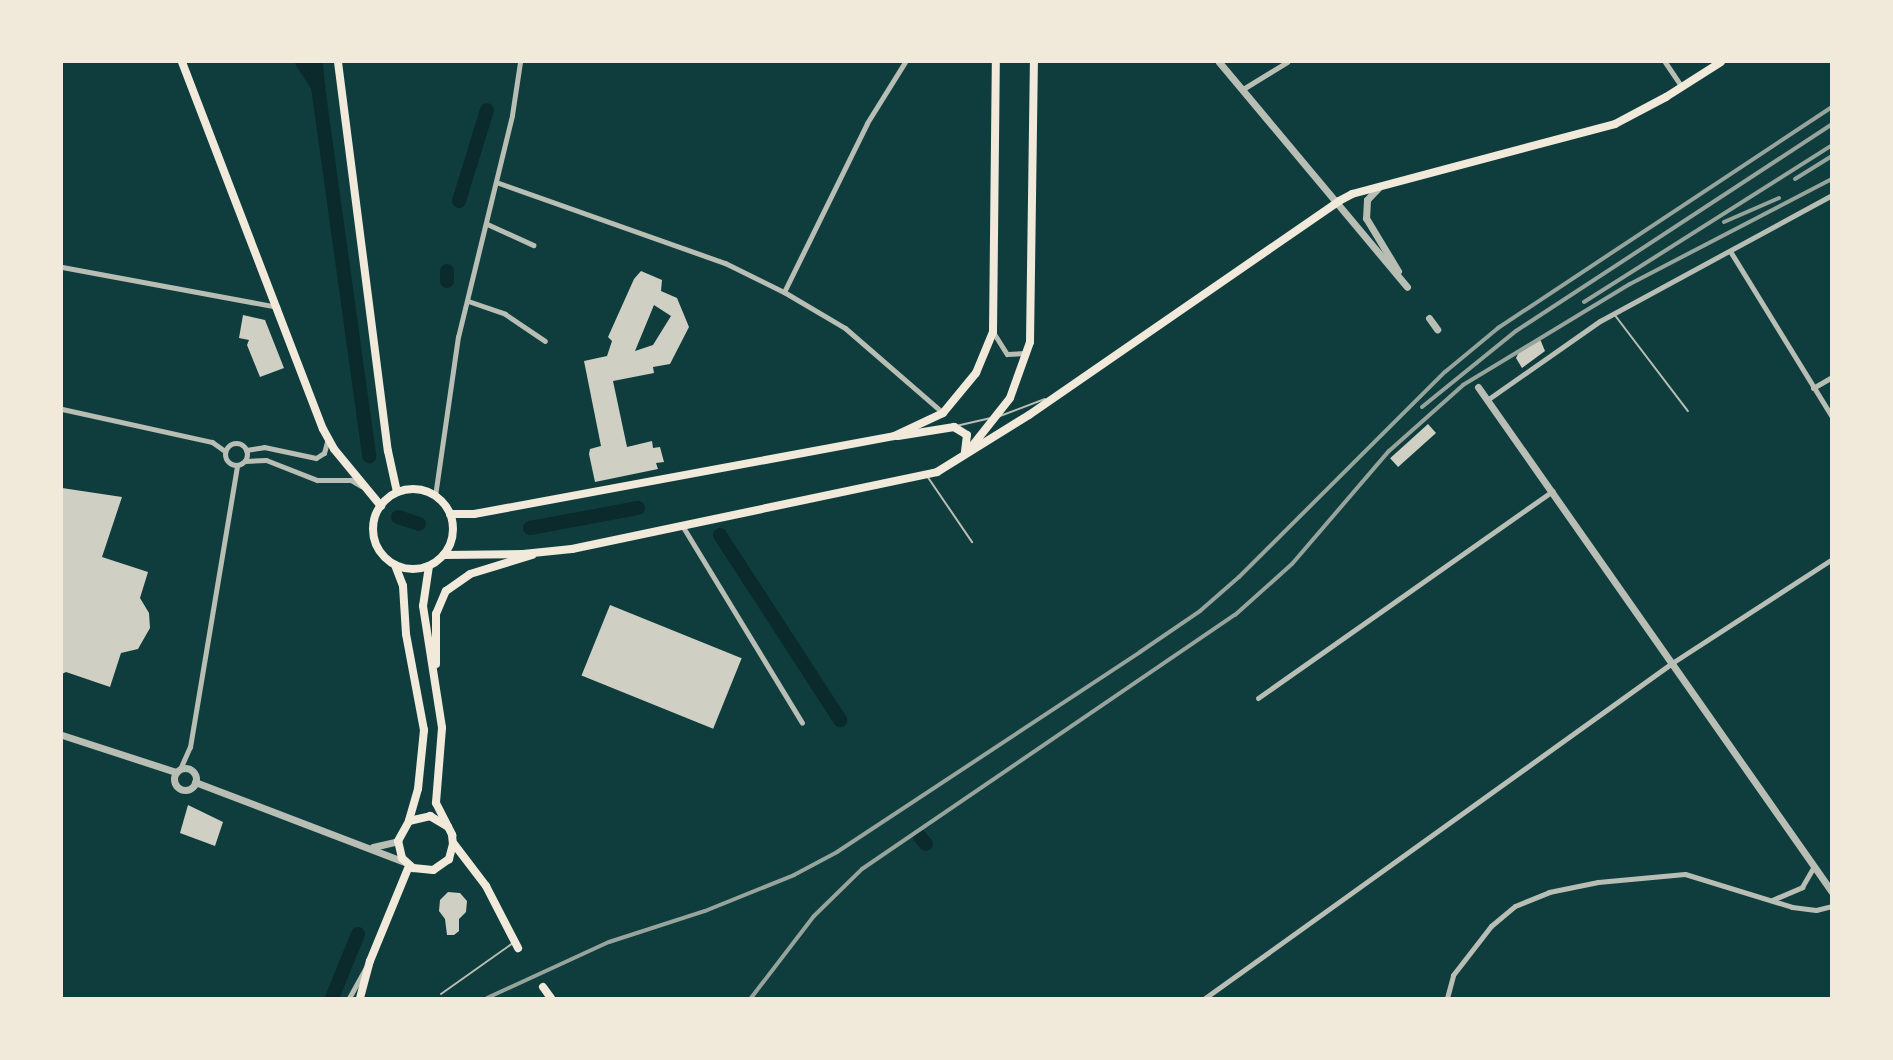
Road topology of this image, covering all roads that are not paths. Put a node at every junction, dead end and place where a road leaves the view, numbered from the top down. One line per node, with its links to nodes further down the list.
1 (182, 62): 25 (main road)
2 (338, 62): 53 (main road)
3 (520, 62): 13 (street)
4 (905, 62): 23 (street)
5 (1035, 62): 31 (main road)
6 (1219, 62): 12 (street)
7 (1287, 62): 12 (street)
8 (1665, 62): 11 (street)
9 (1721, 62): 11 (main road)
10 (994, 63): 29 (main road)
11 (1682, 87): 14 (main road)
12 (1243, 89): 16 (street)
13 (496, 182): 17 (street); 23 (street)
14 (1378, 188): 16 (main road); 21 (street)
15 (1832, 195): 19 (street)
16 (1339, 201): 21 (street); 35 (main road)
17 (487, 224): 18 (street); 24 (street)
18 (533, 245)
19 (1730, 251): 26 (street); 34 (street)
20 (62, 267): 25 (street)
21 (1399, 276): 22 (street)
22 (1407, 287)
23 (784, 292): 39 (street)
24 (468, 301): 30 (street); 54 (street)
25 (277, 307): 44 (main road)
26 (1614, 314): 36 (street); 38 (lane)
27 (1429, 318): 28 (street)
28 (1437, 329)
29 (993, 332): 31 (street); 39 (main road)
30 (544, 341)
31 (1027, 352): 40 (main road)
32 (1832, 377): 34 (street)
33 (1478, 387): 36 (street)
34 (1813, 388): 41 (street)
35 (1051, 397): 40 (lane); 47 (main road)
36 (1487, 400): 52 (street)
37 (62, 409): 46 (street)
38 (1688, 411)
39 (943, 413): 43 (main road)
40 (999, 416): 42 (lane); 47 (main road)
41 (1832, 417)
42 (954, 427): 43 (main road); 47 (main road)
43 (894, 436): 56 (main road)
44 (328, 438): 45 (street); 51 (main road)
45 (246, 450): 46 (street); 48 (street)
46 (225, 451): 49 (street)
47 (958, 461): 50 (main road)
48 (244, 462): 49 (street); 51 (street)
49 (237, 465): 69 (street)
50 (927, 476): 57 (main road); 58 (lane)
51 (365, 488): 55 (main road)
52 (1552, 491): 64 (street); 66 (street)
53 (398, 492): 54 (main road); 55 (main road)
54 (435, 496): 56 (main road)
55 (381, 506): 62 (main road)
56 (450, 514): 60 (main road)
57 (683, 527): 59 (main road); 67 (street)
58 (972, 542)
59 (536, 553): 60 (main road); 65 (main road)
60 (444, 555): 63 (main road)
61 (1832, 559): 64 (street)
62 (395, 565): 63 (main road); 71 (main road)
63 (429, 566): 65 (main road)
64 (1672, 663): 77 (street); 88 (street)
65 (437, 688): 72 (main road)
66 (1258, 698)
67 (802, 723)
68 (62, 735): 69 (street)
69 (178, 771): 70 (street); 70 (street)
70 (195, 782): 75 (street)
71 (409, 821): 72 (main road); 73 (main road)
72 (448, 827): 74 (main road)
73 (398, 841): 75 (street); 76 (main road)
74 (453, 844): 76 (main road); 81 (main road)
75 (373, 847): 76 (street)
76 (407, 864): 82 (main road)
77 (1814, 866): 78 (street); 79 (street)
78 (1832, 892)
79 (1772, 900): 80 (street); 89 (street)
80 (1832, 906)
81 (517, 944): 84 (lane)
82 (370, 961): 86 (street); 87 (main road)
83 (543, 987): 85 (main road)
84 (441, 994)
85 (548, 997)
86 (350, 999)
87 (360, 999)
88 (1205, 999)
89 (1447, 999)

